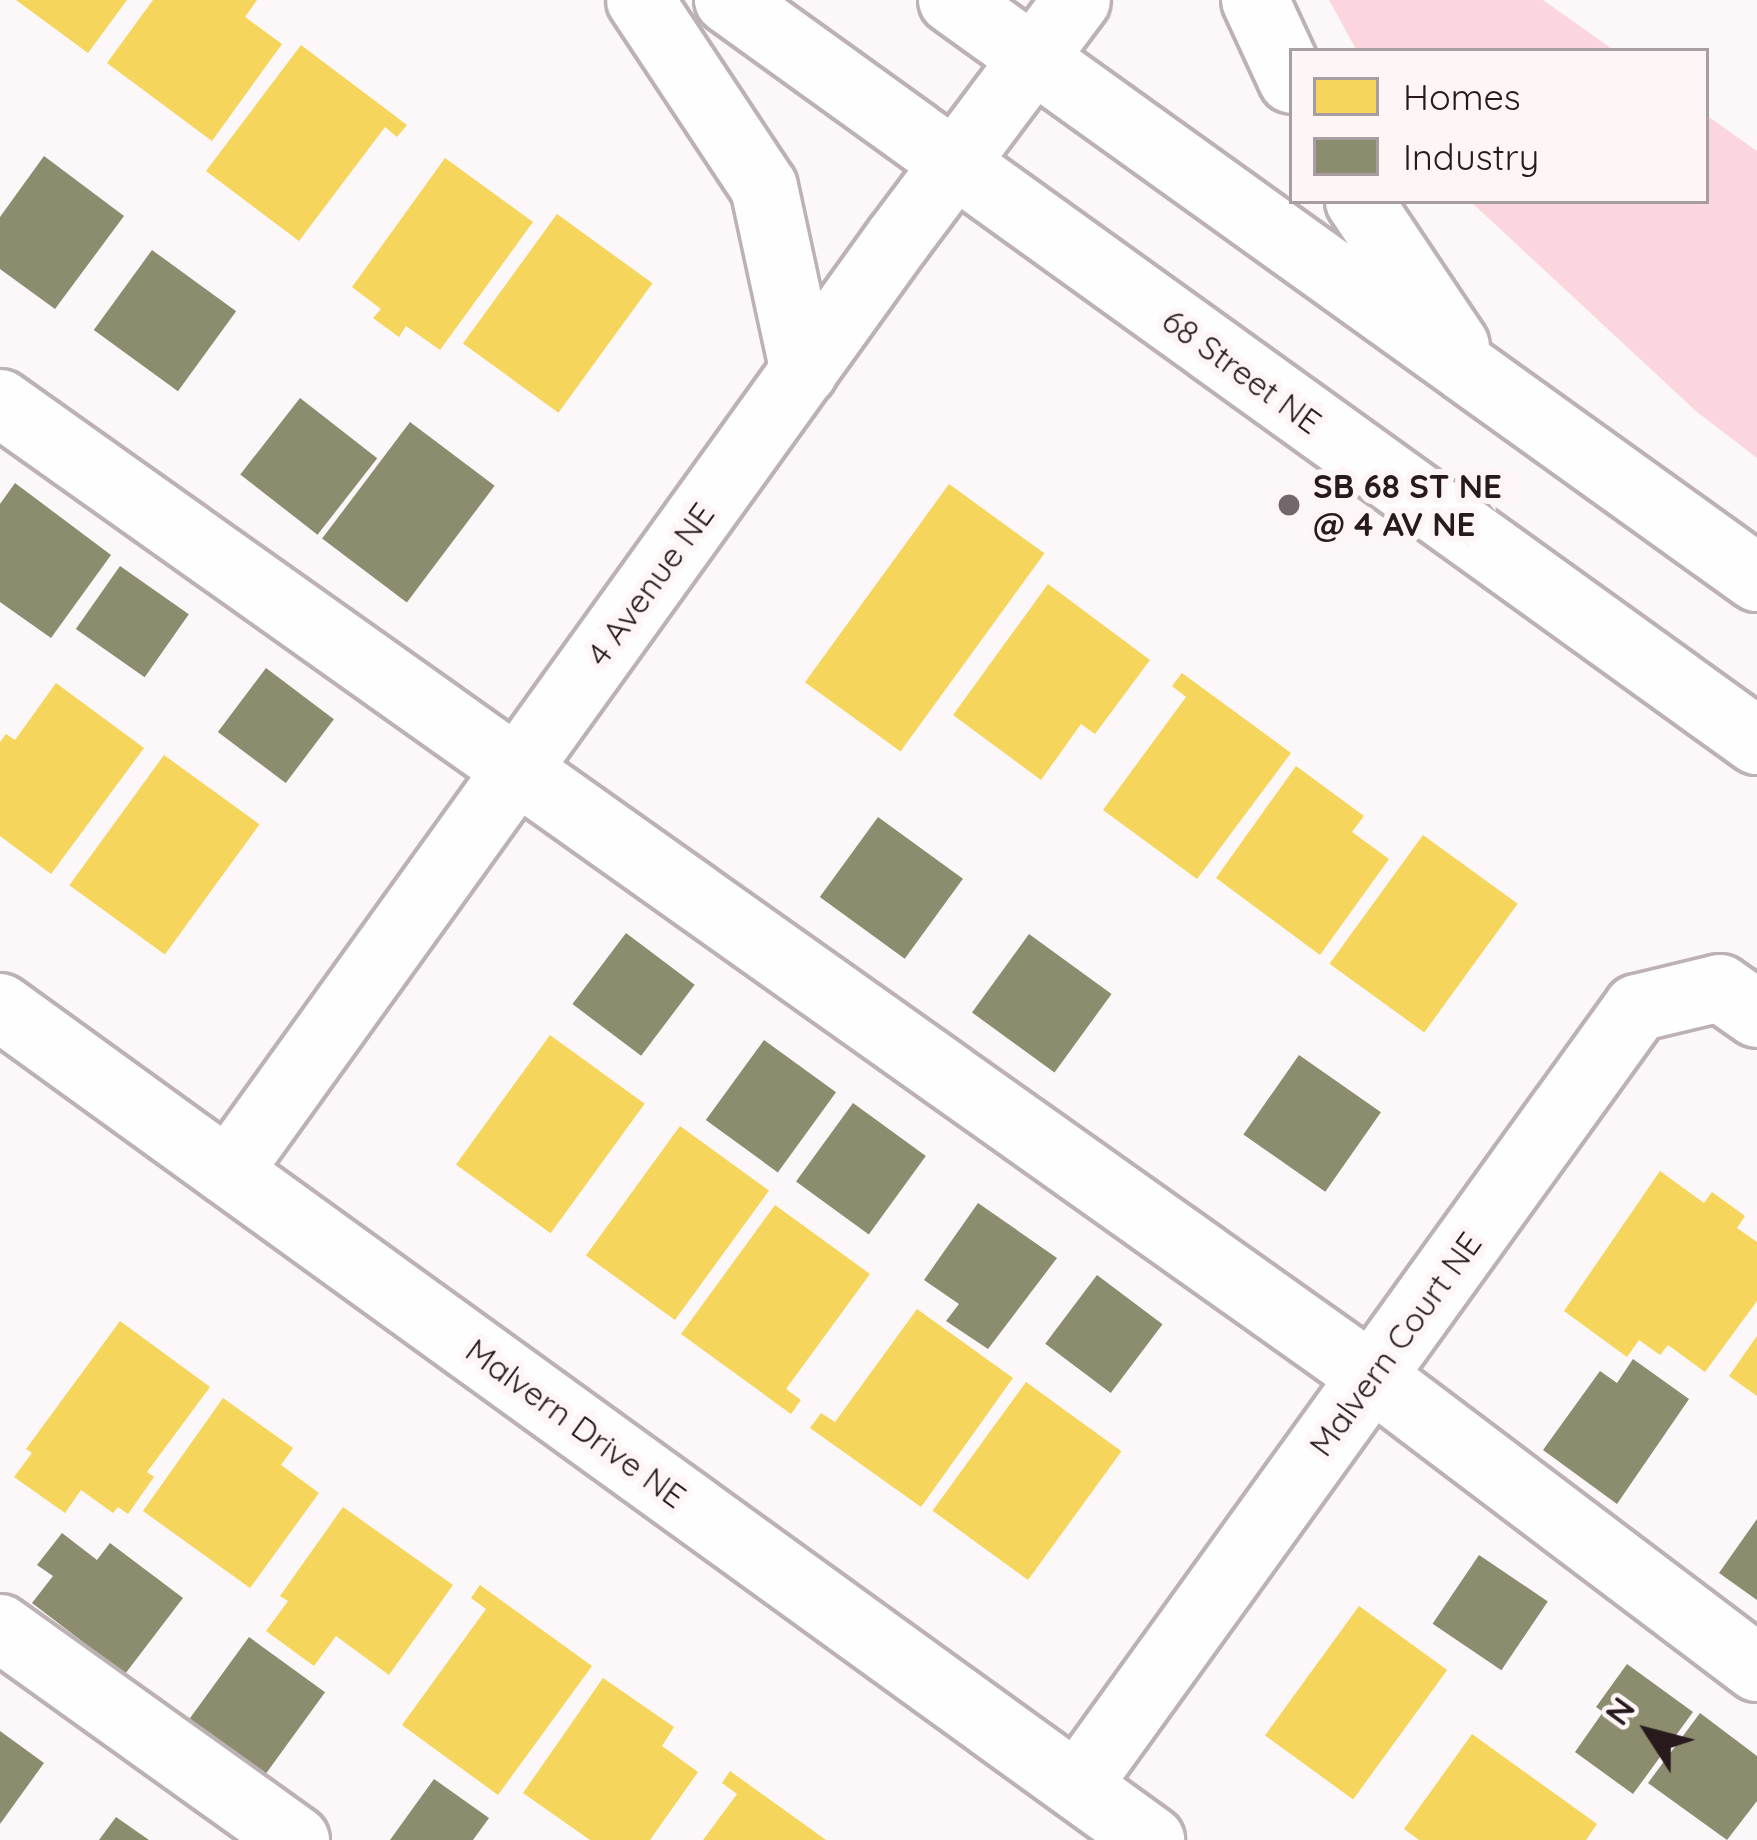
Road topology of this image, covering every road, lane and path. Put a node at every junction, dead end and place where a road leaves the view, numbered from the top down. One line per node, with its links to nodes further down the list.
1 (640, 0): 10 (street)
2 (728, 0): 8 (street, 68 Street NE)
3 (952, 0): 6 (street)
4 (1077, 0): 6 (street, 4 Avenue NE)
5 (1255, 0): 7 (street)
6 (1036, 57): 8 (street, 4 Avenue NE); 11 (street)
7 (1289, 74)
8 (955, 164): 10 (street, 4 Avenue NE); 14 (street, 68 Street NE)
9 (1361, 204): 11 (street)
10 (804, 372): 15 (street, 4 Avenue NE)
11 (1482, 384): 13 (street)
12 (0, 403): 15 (street)
13 (1757, 578)
14 (1757, 741)
15 (515, 772): 18 (street, 4 Avenue NE); 19 (street)
16 (0, 1007): 18 (street, Malvern Drive NE)
17 (1757, 1014): 19 (street, Malvern Court NE)
18 (228, 1172): 22 (street, Malvern Drive NE)
19 (1371, 1376): 21 (street); 22 (street, Malvern Court NE)
20 (0, 1628): 23 (street)
21 (1757, 1668)
22 (1077, 1786): 24 (street, Malvern Drive NE)
23 (296, 1840)
24 (1151, 1840)

